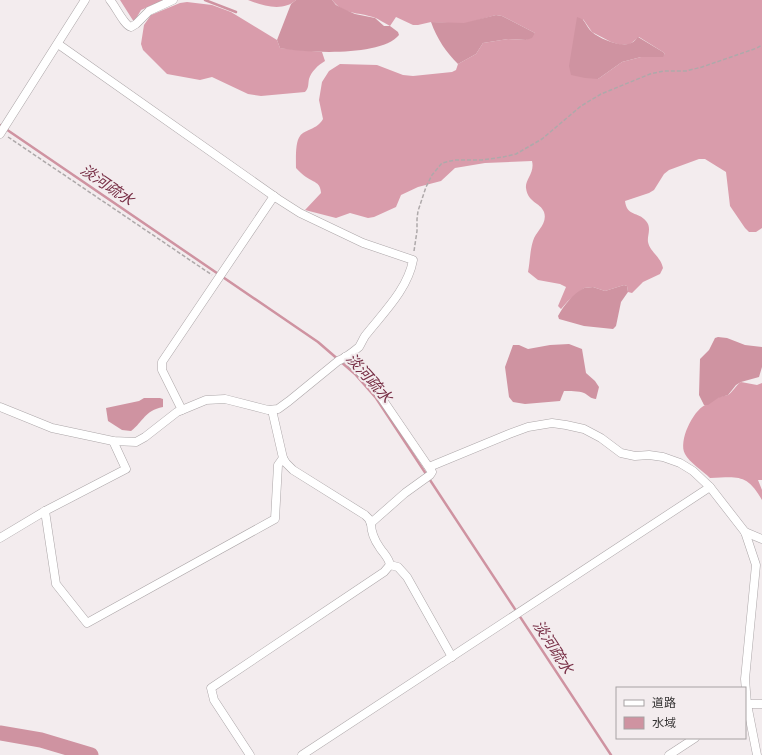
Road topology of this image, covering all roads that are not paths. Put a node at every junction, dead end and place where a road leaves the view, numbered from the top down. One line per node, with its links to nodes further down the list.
1 (85, 0): 4 (street)
2 (110, 0): 3 (street)
3 (173, 0)
4 (58, 44): 5 (street); 6 (street)
5 (2, 131)
6 (274, 196): 7 (street); 9 (street)
7 (342, 359): 10 (street); 13 (street)
8 (0, 407): 11 (street)
9 (182, 410): 10 (street); 11 (street)
10 (272, 410): 12 (street)
11 (113, 441): 15 (street)
12 (283, 458): 15 (street); 16 (street)
13 (428, 473): 14 (street); 16 (street)
14 (710, 487): 17 (street); 21 (street)
15 (45, 511): 18 (street)
16 (371, 524): 20 (street)
17 (745, 532): 19 (street); 22 (street)
18 (0, 538)
19 (762, 539)
20 (390, 565): 21 (street); 26 (street)
21 (452, 657): 27 (street)
22 (745, 687)
23 (746, 704): 24 (street); 29 (street)
24 (762, 704)
25 (693, 739): 28 (street)
26 (250, 755)
27 (302, 755)
28 (669, 755)
29 (757, 755)

